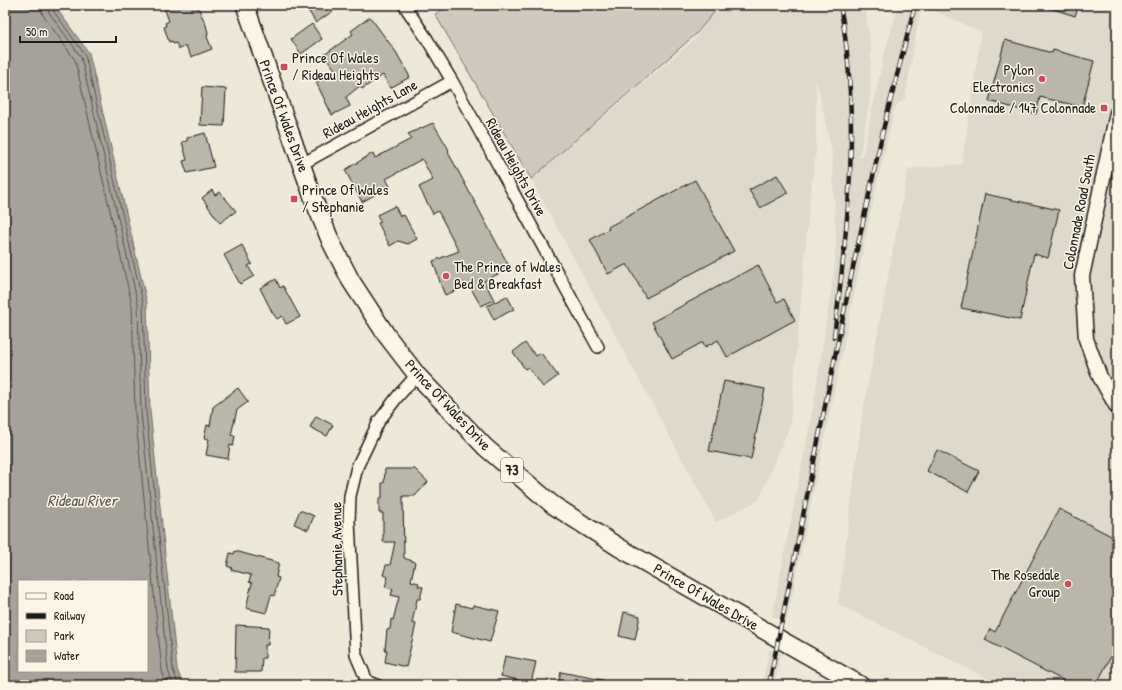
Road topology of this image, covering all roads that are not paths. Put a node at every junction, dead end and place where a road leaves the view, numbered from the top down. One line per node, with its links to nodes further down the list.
1 (245, 5): 5 (main road, Prince Of Wales Drive / 73)
2 (404, 5): 3 (street, Rideau Heights Drive)
3 (452, 81): 5 (street, Rideau Heights Lane); 6 (street, Rideau Heights Drive)
4 (1117, 113): 8 (street, Colonnade Road South)
5 (302, 164): 7 (main road, Prince Of Wales Drive / 73)
6 (598, 347)
7 (417, 375): 9 (street, Stephanie Avenue); 10 (main road, Prince Of Wales Drive / 73)
8 (1117, 407)
9 (377, 685)
10 (860, 685)

